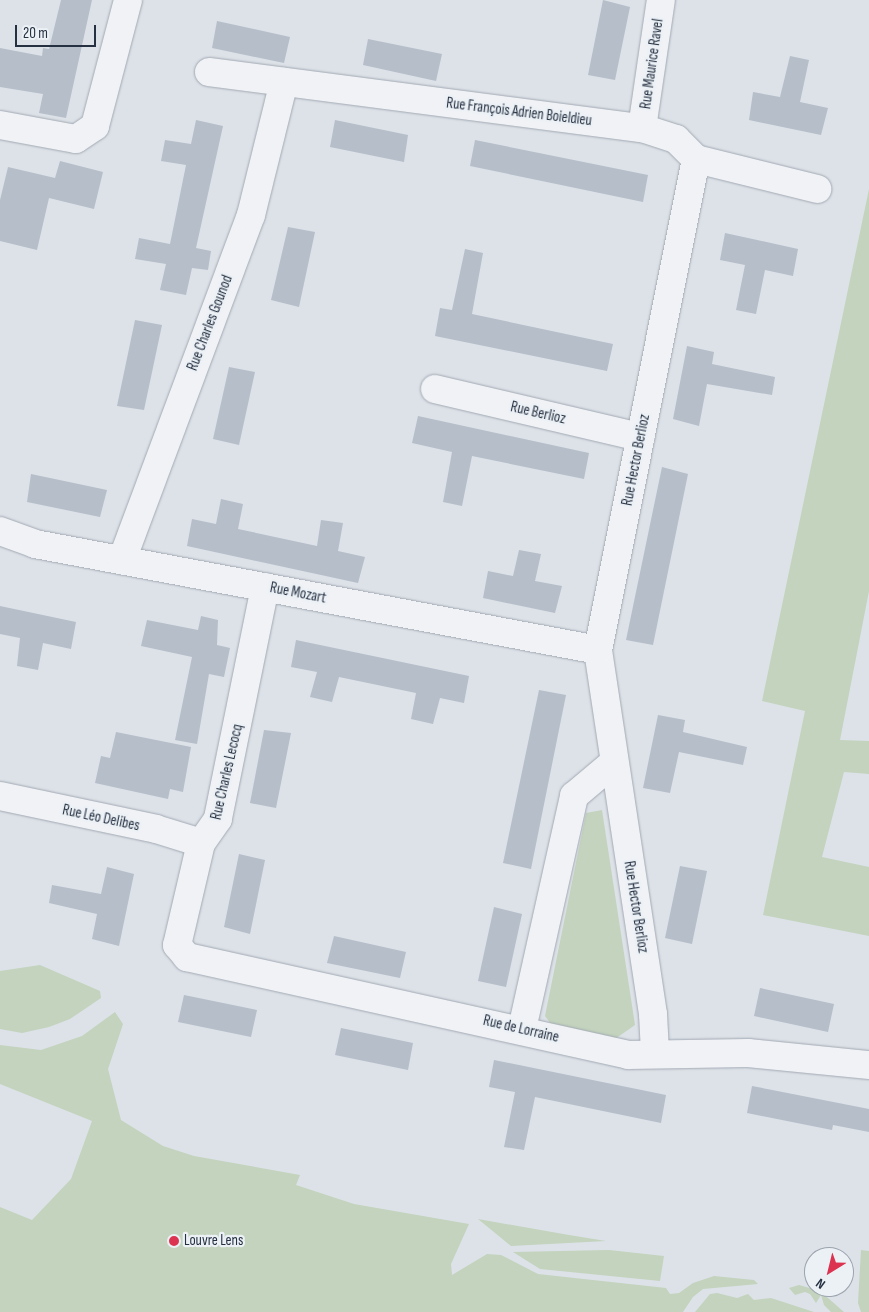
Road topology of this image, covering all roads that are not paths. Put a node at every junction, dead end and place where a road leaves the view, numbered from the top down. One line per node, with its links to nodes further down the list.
1 (128, 0): 5 (street)
2 (661, 0): 6 (street, Rue Maurice Ravel)
3 (209, 72): 4 (street, Rue François Adrien Boieldieu)
4 (284, 82): 6 (street, Rue François Adrien Boieldieu); 12 (street, Rue Charles Gounod)
5 (0, 124)
6 (642, 128): 7 (street, Rue François Adrien Boieldieu)
7 (696, 159): 8 (street); 10 (street, Rue Hector Berlioz)
8 (817, 189)
9 (435, 389): 10 (street, Rue Berlioz)
10 (640, 437): 14 (street, Rue Hector Berlioz)
11 (0, 531): 12 (street, Rue Mozart)
12 (122, 560): 13 (street, Rue Mozart)
13 (265, 587): 14 (street, Rue Mozart); 17 (street, Rue Charles Lecocq)
14 (598, 650): 15 (street, Rue Hector Berlioz)
15 (613, 763): 19 (street); 20 (street, Rue Hector Berlioz)
16 (0, 796): 17 (street, Rue Léo Delibes)
17 (201, 843): 18 (street, Rue Charles Lecocq)
18 (180, 952): 19 (street, Rue de Lorraine)
19 (522, 1029): 20 (street, Rue de Lorraine)
20 (655, 1052): 21 (street, Rue de Lorraine)
21 (869, 1065)

